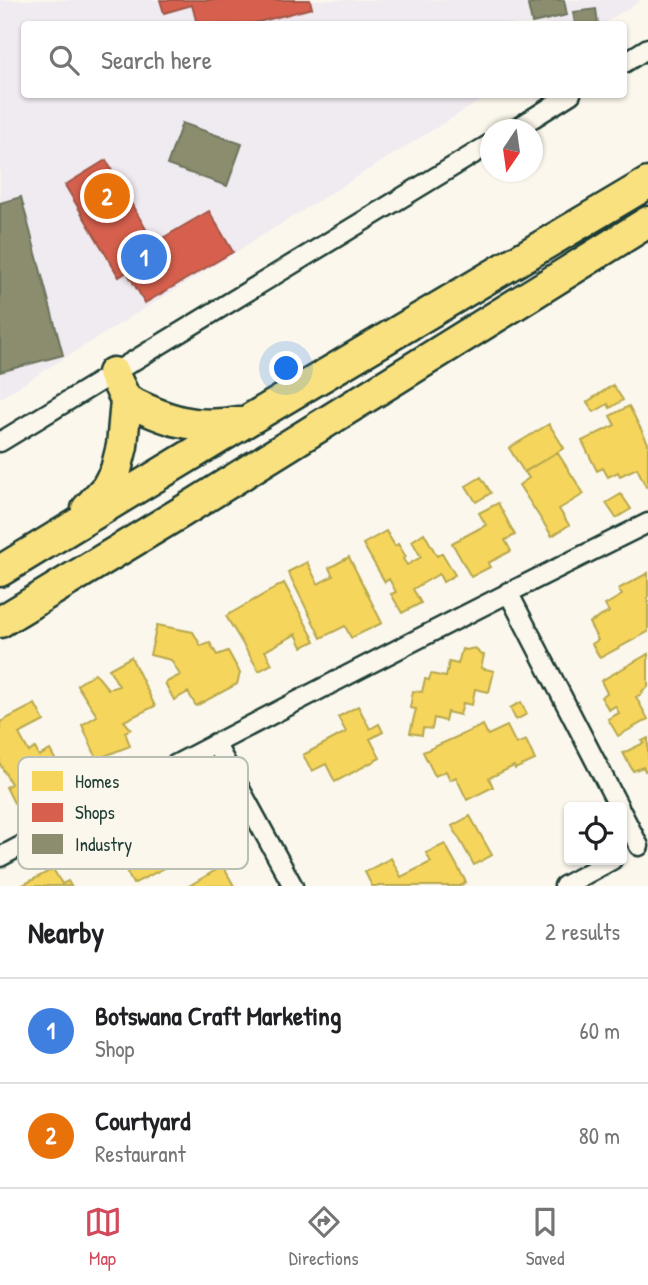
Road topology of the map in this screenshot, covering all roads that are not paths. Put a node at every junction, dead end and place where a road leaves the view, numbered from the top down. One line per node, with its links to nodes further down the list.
1 (648, 48): 2 (street)
2 (627, 61)
3 (565, 98): 4 (street)
4 (531, 119)
5 (480, 151): 8 (street)
6 (648, 183): 9 (highway)
7 (648, 222): 15 (highway)
8 (119, 386): 9 (highway); 10 (street); 12 (highway)
9 (247, 421): 12 (highway)
10 (0, 442)
11 (648, 523): 14 (street)
12 (43, 545): 13 (highway)
13 (0, 571)
14 (508, 592): 16 (street); 19 (street)
15 (0, 622)
16 (215, 743): 17 (street); 18 (street)
17 (189, 757)
18 (223, 757)
19 (616, 802)
20 (248, 804): 27 (street)
21 (627, 820): 22 (street)
22 (643, 843): 24 (street)
23 (18, 847): 25 (street)
24 (627, 852)
25 (0, 857)
26 (603, 865): 28 (street)
27 (293, 886)
28 (564, 886)

